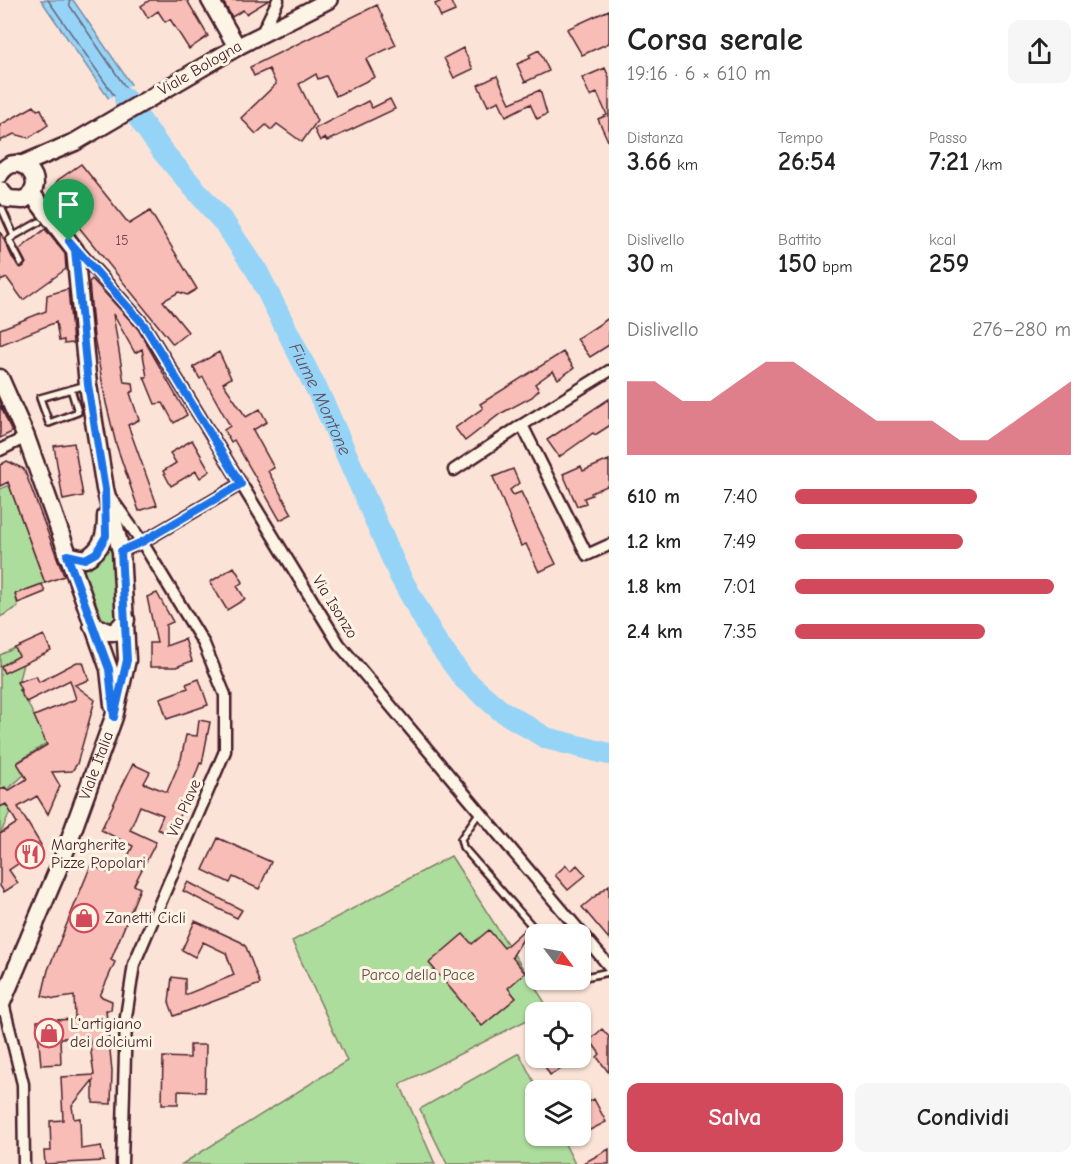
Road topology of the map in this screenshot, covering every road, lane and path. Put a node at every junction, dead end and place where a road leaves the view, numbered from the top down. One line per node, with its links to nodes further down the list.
1 (210, 0): 5 (main road)
2 (278, 0): 4 (street)
3 (329, 0): 4 (main road, Viale Bologna)
4 (262, 33): 5 (main road, Viale Bologna)
5 (237, 47): 6 (main road, Viale Bologna)
6 (79, 139): 8 (main road, Viale Bologna); 10 (main road, Viale Bologna)
7 (0, 159): 8 (main road)
8 (21, 164): 9 (main road, Viale Bologna); 10 (main road, Viale Italia)
9 (0, 174)
10 (35, 194): 11 (main road); 14 (main road, Viale Italia)
11 (3, 202): 13 (lane)
12 (39, 222): 13 (lane)
13 (14, 236): 15 (lane)
14 (69, 241): 18 (main road, Viale Italia); 24 (street, Via Isonzo)
15 (21, 263)
16 (609, 371): 20 (street)
17 (0, 378): 21 (main road)
18 (88, 385): 19 (lane); 25 (main road, Viale Italia)
19 (71, 389): 19 (lane)
20 (522, 425): 23 (street); 27 (street)
21 (26, 437): 22 (street); 29 (main road)
22 (0, 450)
23 (454, 470)
24 (241, 484): 26 (street); 33 (street, Via Isonzo)
25 (105, 489): 26 (street, Via Piave); 28 (main road, Viale Italia); 29 (main road)
26 (142, 542): 28 (street); 40 (street, Via Piave)
27 (609, 545)
28 (121, 551): 30 (main road, Viale Italia)
29 (67, 555): 31 (main road)
30 (126, 620): 31 (main road); 32 (main road, Viale Italia)
31 (92, 625): 32 (main road)
32 (114, 717): 38 (main road, Viale Italia)
33 (479, 813): 34 (lane); 35 (street, Via Isonzo)
34 (530, 924)
35 (609, 966)
36 (609, 972): 37 (lane)
37 (591, 976)
38 (1, 1005): 39 (street)
39 (24, 1164)
40 (122, 1164)

